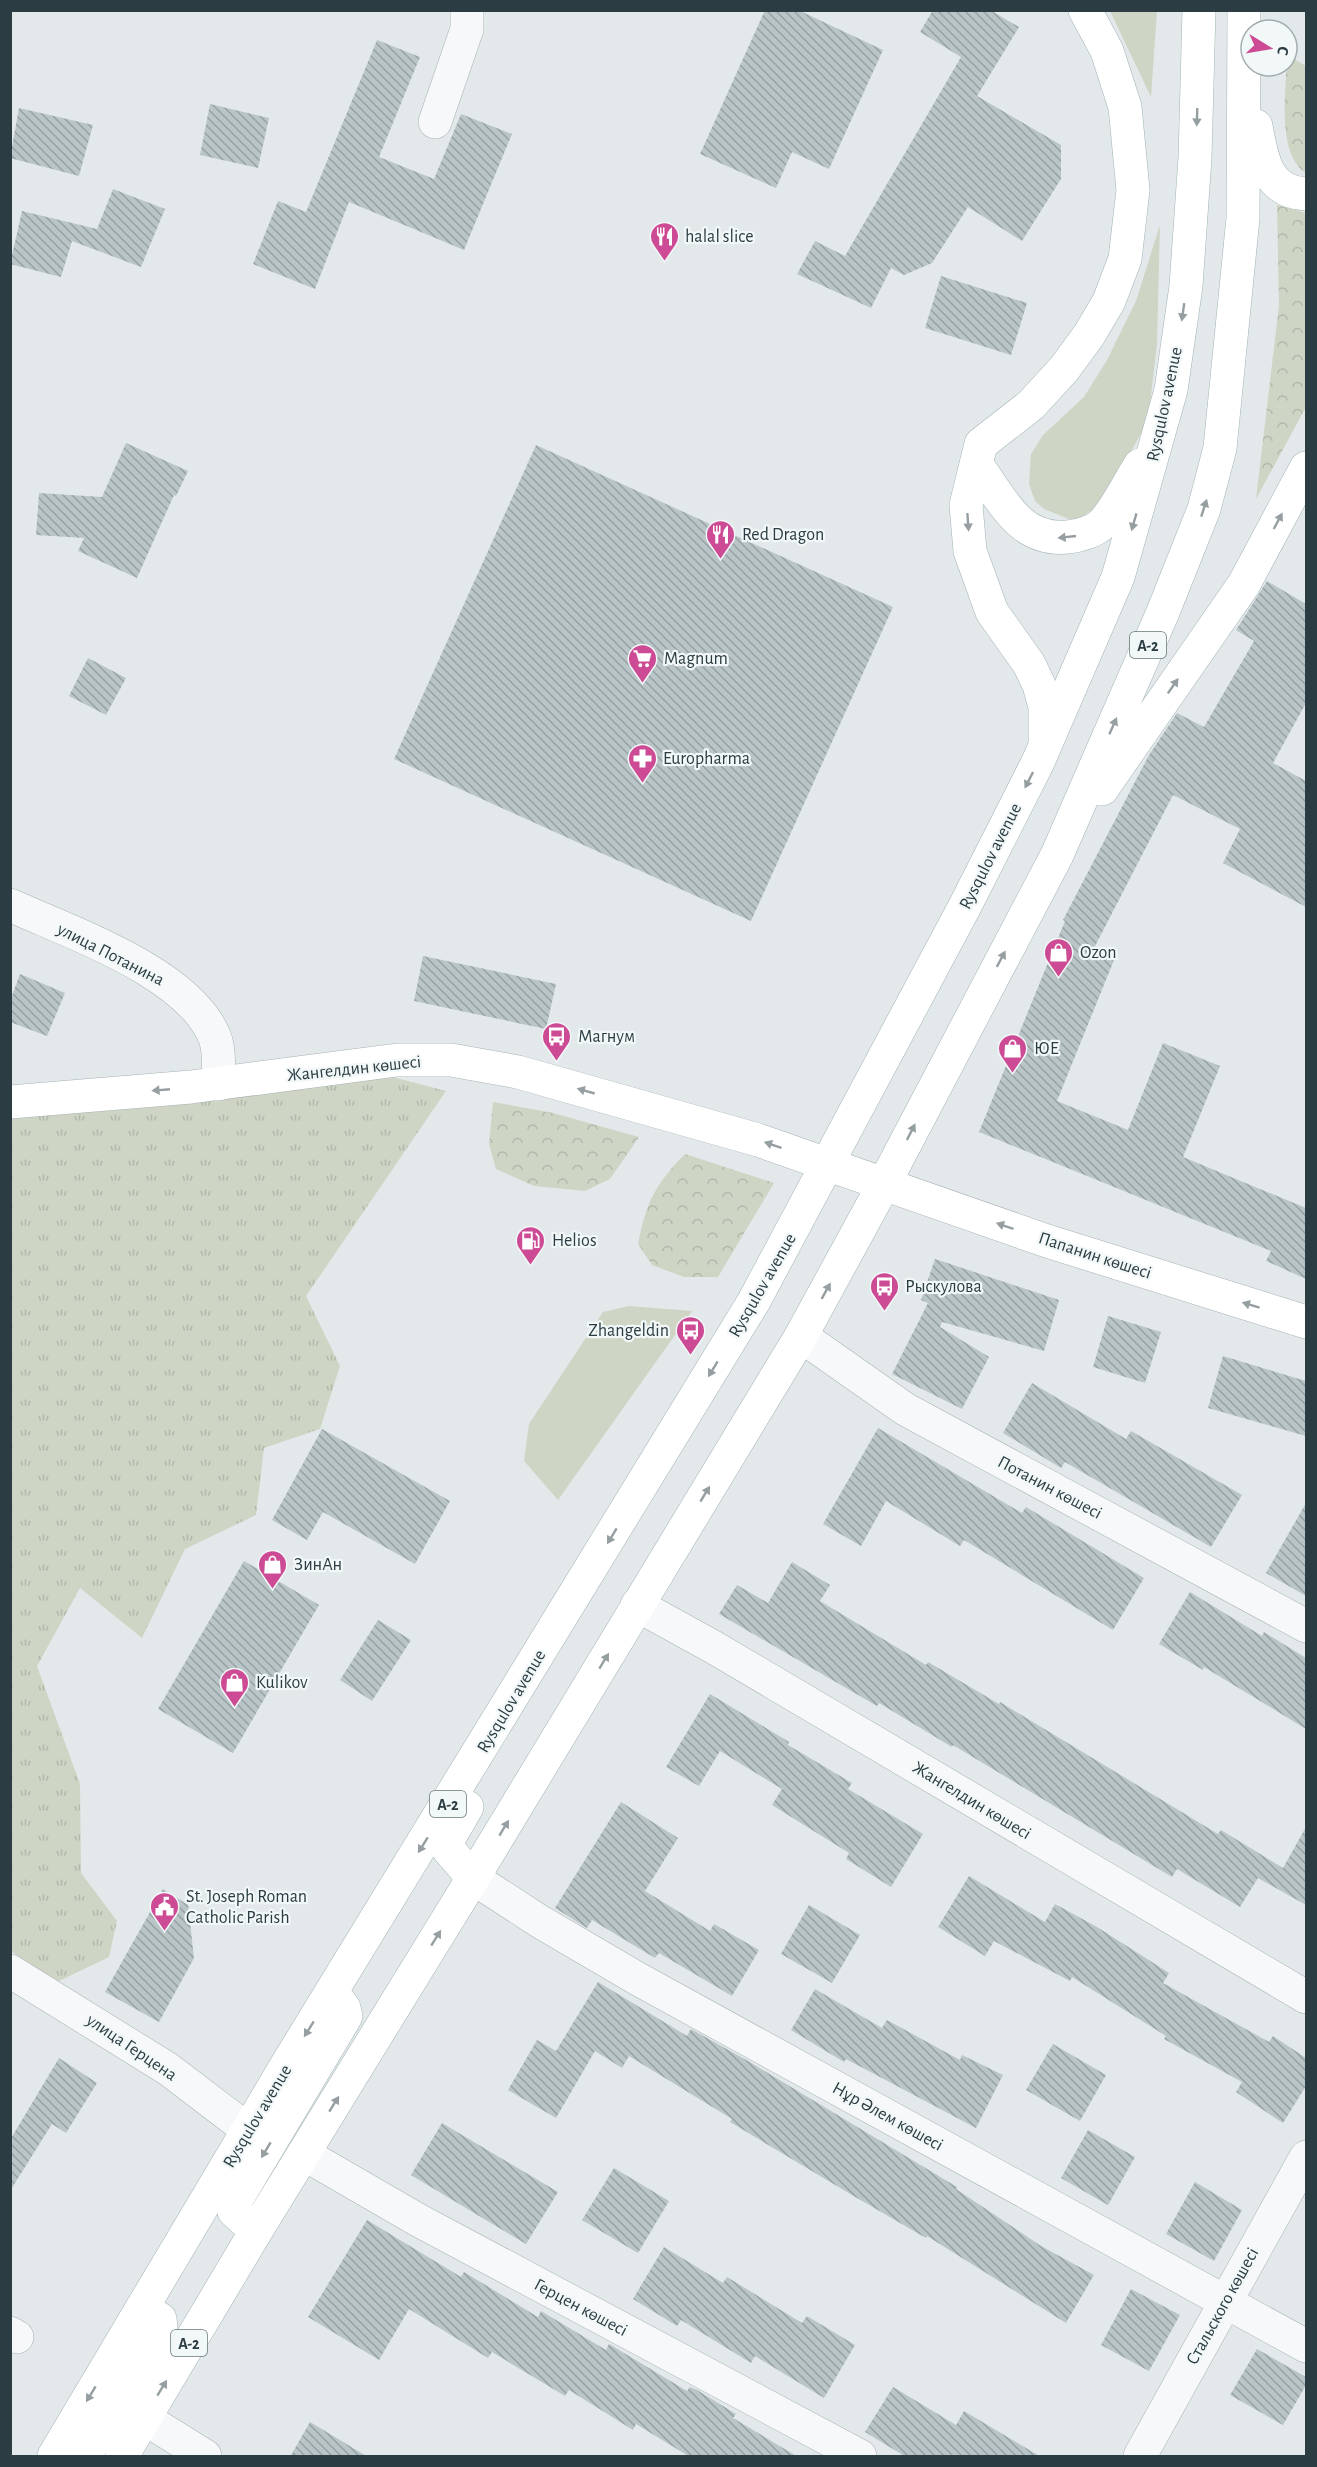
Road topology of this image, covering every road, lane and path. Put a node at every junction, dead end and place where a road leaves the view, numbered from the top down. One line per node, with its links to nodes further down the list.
1 (467, 10): 6 (street)
2 (1085, 10): 9 (main road)
3 (1199, 10): 8 (main road, Rysqulov avenue, one-way to 8)
4 (1244, 78): 12 (main road, A-2, one-way to 4)
5 (1247, 78): 7 (main road)
6 (435, 122)
7 (1306, 194)
8 (1160, 436): 9 (main road, one-way to 9); 11 (main road, Rysqulov avenue, one-way to 11)
9 (976, 465): 11 (main road, one-way to 11)
10 (1306, 468): 12 (main road, one-way to 10)
11 (1045, 748): 16 (main road, Rysqulov avenue, one-way to 16)
12 (1057, 855): 17 (main road, A-2, one-way to 12)
13 (10, 905): 14 (street, улица Потанина)
14 (219, 1084): 15 (main road, Жангелдин көшесі, one-way to 15); 16 (main road, Жангелдин көшесі, one-way to 14)
15 (10, 1102)
16 (829, 1165): 17 (main road, Жангелдин көшесі); 22 (main road, Rysqulov avenue / A-2, one-way to 22)
17 (885, 1184): 18 (main road, Папанин көшесі, one-way to 17); 19 (main road, A-2, one-way to 17)
18 (1306, 1322)
19 (801, 1336): 20 (main road, A-2, one-way to 19); 21 (street, Потанин көшесі)
20 (637, 1605): 23 (main road, A-2, one-way to 20); 26 (street, Жангелдин көшесі)
21 (1306, 1626)
22 (553, 1633): 23 (main road); 25 (main road, Rysqulov avenue / A-2, one-way to 25)
23 (473, 1878): 28 (main road, A-2, one-way to 23); 31 (street, Нұр Әлем көшесі)
24 (10, 1971): 27 (street, улица Герцена)
25 (332, 1992): 27 (main road, Rysqulov avenue / A-2, one-way to 27); 30 (main road, one-way to 30)
26 (1306, 1997)
27 (248, 2130): 32 (main road, Rysqulov avenue / A-2)
28 (304, 2154): 30 (main road, A-2); 39 (street, Герцен көшесі)
29 (1306, 2157): 31 (street, Стальского көшесі)
30 (256, 2231): 34 (main road, A-2, one-way to 30)
31 (1224, 2302): 33 (street, Нұр Әлем көшесі); 40 (street, Стальского көшесі)
32 (142, 2308): 35 (main road, Rysqulov avenue / A-2, one-way to 35); 36 (main road)
33 (1306, 2346)
34 (144, 2418): 37 (main road, A-2); 38 (street)
35 (54, 2457)
36 (85, 2457)
37 (122, 2457)
38 (205, 2457)
39 (860, 2457)
40 (1140, 2457)

